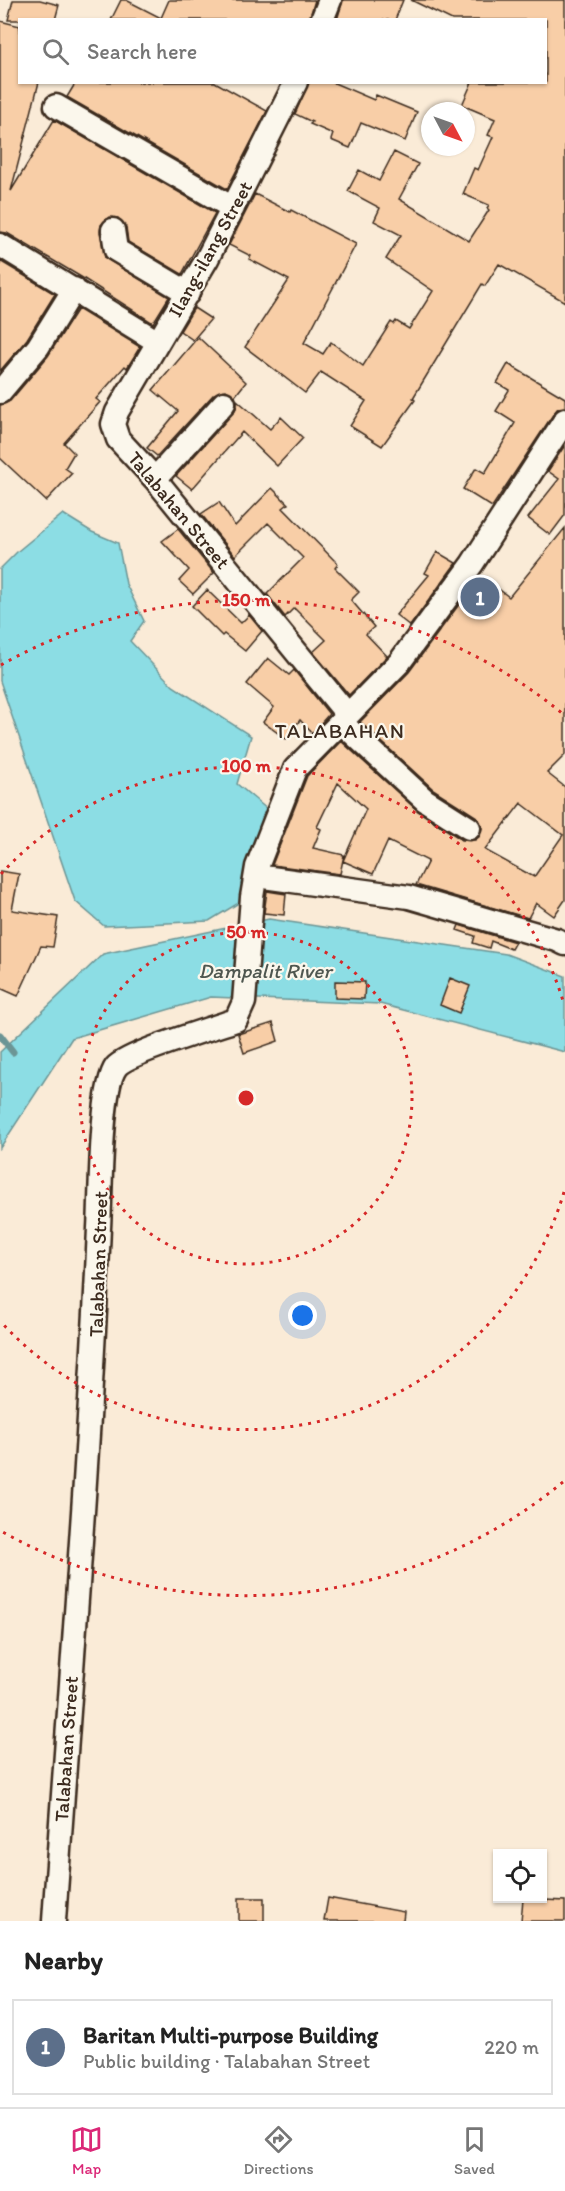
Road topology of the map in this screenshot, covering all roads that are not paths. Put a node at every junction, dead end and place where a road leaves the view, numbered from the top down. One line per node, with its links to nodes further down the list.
1 (330, 0): 2 (street)
2 (323, 18)
3 (295, 84): 5 (street, Ilang-ilang Street)
4 (56, 106): 5 (street)
5 (233, 208): 9 (street, Ilang-ilang Street)
6 (112, 230): 9 (street)
7 (0, 244): 8 (street)
8 (74, 290): 10 (street); 11 (street)
9 (188, 292): 10 (street, Ilang-ilang Street)
10 (158, 342): 13 (street, Ilang-ilang Street)
11 (0, 392)
12 (224, 403): 15 (street)
13 (117, 412): 15 (street, Talabahan Street)
14 (565, 420): 16 (street, Talabahan Street)
15 (155, 479): 16 (street, Talabahan Street)
16 (344, 718): 17 (street); 18 (street, Talabahan Street)
17 (469, 828)
18 (256, 876): 19 (street); 20 (street, Talabahan Street)
19 (565, 944)
20 (54, 1921)

